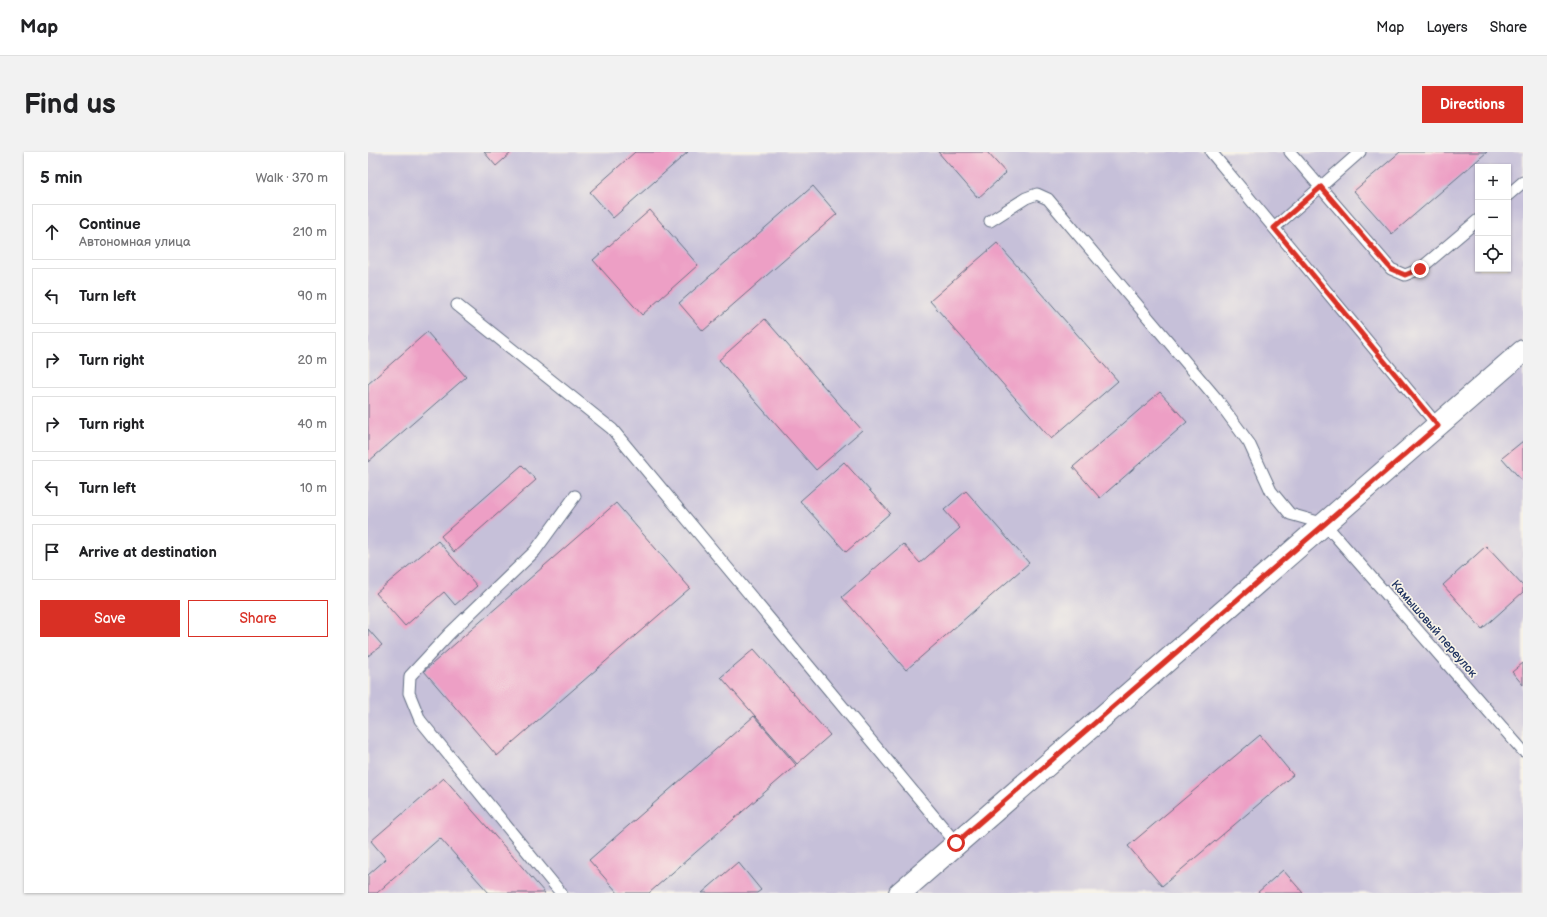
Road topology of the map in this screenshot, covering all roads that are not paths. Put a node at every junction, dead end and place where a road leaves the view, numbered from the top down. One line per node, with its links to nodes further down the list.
1 (1211, 152): 9 (lane)
2 (1290, 152): 5 (lane)
3 (1360, 152): 5 (lane)
4 (1523, 182): 6 (lane)
5 (1321, 187): 8 (lane); 9 (lane)
6 (1511, 192)
7 (990, 221): 14 (lane)
8 (1475, 223)
9 (1274, 228): 12 (lane)
10 (457, 305): 16 (lane)
11 (1523, 351): 12 (street)
12 (1438, 426): 14 (street)
13 (575, 496): 17 (lane)
14 (1325, 524): 15 (lane, Камышовый переулок); 16 (street)
15 (1523, 751)
16 (956, 843): 18 (street)
17 (561, 893)
18 (900, 893)

